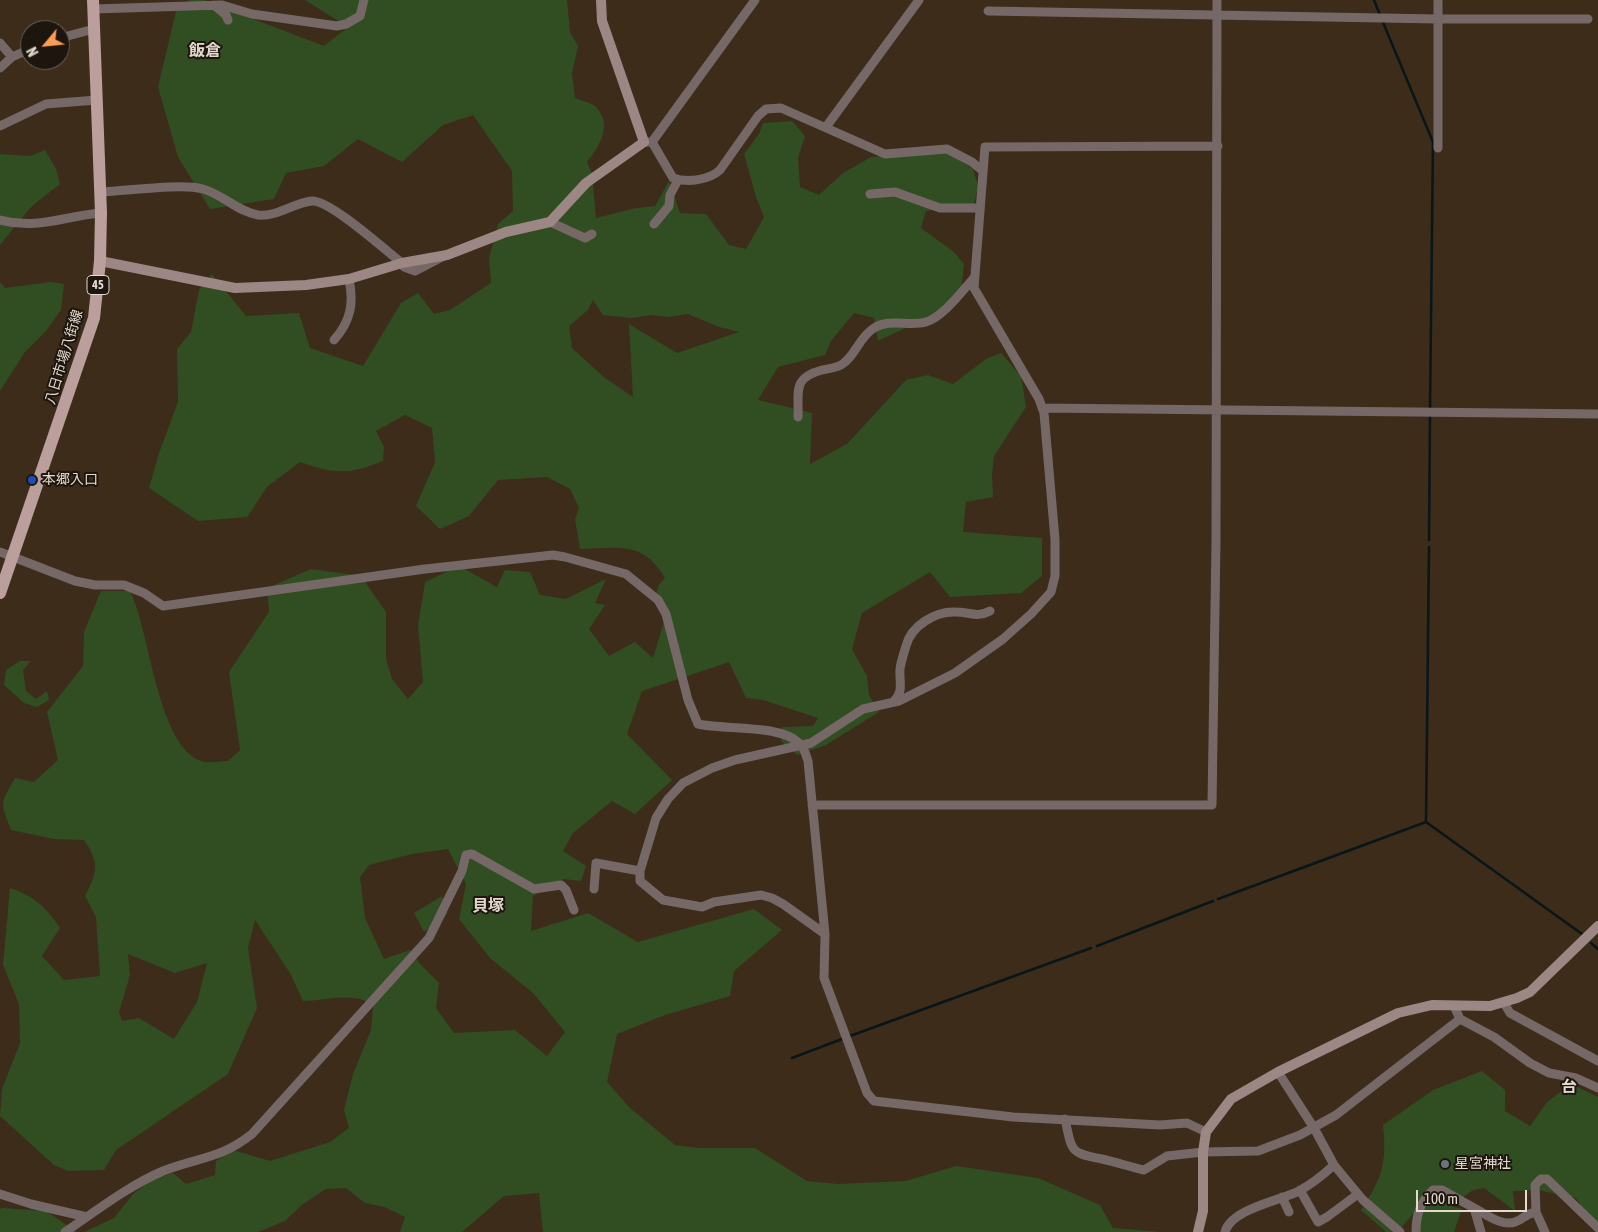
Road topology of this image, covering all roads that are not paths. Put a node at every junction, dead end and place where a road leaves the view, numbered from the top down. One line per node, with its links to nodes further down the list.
1 (364, 0): 8 (street)
2 (601, 0): 23 (street)
3 (755, 0): 23 (street)
4 (919, 0): 22 (street)
5 (1218, 0): 10 (street)
6 (1438, 0): 11 (street)
7 (94, 4): 8 (street); 14 (main road, 八日市場八街線 / 45)
8 (214, 5): 13 (street)
9 (988, 11): 10 (street)
10 (1218, 15): 11 (street); 24 (street)
11 (1438, 19): 12 (street); 25 (street)
12 (1588, 19)
13 (228, 20)
14 (94, 29): 15 (street); 20 (main road, 八日市場八街線 / 45)
15 (70, 35)
16 (0, 43): 18 (street)
17 (20, 53): 18 (street)
18 (12, 57): 19 (street)
19 (0, 68)
20 (97, 100): 21 (street); 28 (main road, 八日市場八街線 / 45)
21 (0, 126)
22 (826, 128): 26 (street); 27 (street)
23 (648, 142): 27 (street); 33 (street)
24 (1218, 146): 26 (street); 42 (street)
25 (1438, 148)
26 (983, 171): 30 (street)
27 (678, 180): 34 (street)
28 (101, 192): 31 (main road, 八日市場八街線 / 45); 37 (street)
29 (870, 194): 30 (street)
30 (978, 208): 38 (street)
31 (101, 213): 32 (street); 36 (main road, 八日市場八街線 / 45)
32 (0, 220)
33 (550, 222): 35 (street); 37 (street)
34 (654, 224)
35 (592, 234)
36 (100, 261): 39 (street); 46 (main road, 八日市場八街線 / 45)
37 (402, 263): 39 (street)
38 (974, 278): 41 (street); 44 (street)
39 (349, 280): 40 (street)
40 (334, 340)
41 (1042, 408): 42 (street); 49 (street)
42 (1216, 410): 43 (street); 51 (street)
43 (1598, 414)
44 (798, 417)
45 (0, 552): 46 (street)
46 (12, 557): 47 (main road, 八日市場八街線 / 45); 50 (street)
47 (0, 593)
48 (990, 611): 49 (street)
49 (894, 701): 50 (street)
50 (801, 744): 51 (street); 52 (street)
51 (812, 805): 56 (street)
52 (640, 871): 53 (street); 56 (street)
53 (594, 889)
54 (574, 910): 75 (street)
55 (1598, 926): 57 (street)
56 (824, 934): 63 (street)
57 (1504, 1002): 58 (street); 60 (street)
58 (1454, 1006): 59 (street); 61 (street)
59 (1460, 1019): 62 (street); 64 (street)
60 (1597, 1058)
61 (1278, 1072): 64 (street); 65 (street)
62 (1598, 1088)
63 (1065, 1119): 65 (street); 66 (street)
64 (1314, 1128): 66 (street); 67 (street)
65 (1206, 1132): 66 (street)
66 (1203, 1152): 78 (street)
67 (1334, 1166): 68 (street); 70 (street)
68 (1300, 1190): 70 (street); 71 (street)
69 (0, 1194): 75 (street)
70 (1358, 1194): 80 (street)
71 (1282, 1198): 73 (street); 79 (street)
72 (1474, 1208): 74 (street); 81 (street); 82 (street)
73 (1289, 1212)
74 (1536, 1212): 76 (street); 83 (street)
75 (87, 1217): 77 (street)
76 (1598, 1228)
77 (65, 1232)
78 (1198, 1232)
79 (1225, 1232)
80 (1400, 1232)
81 (1416, 1232)
82 (1481, 1232)
83 (1545, 1232)

